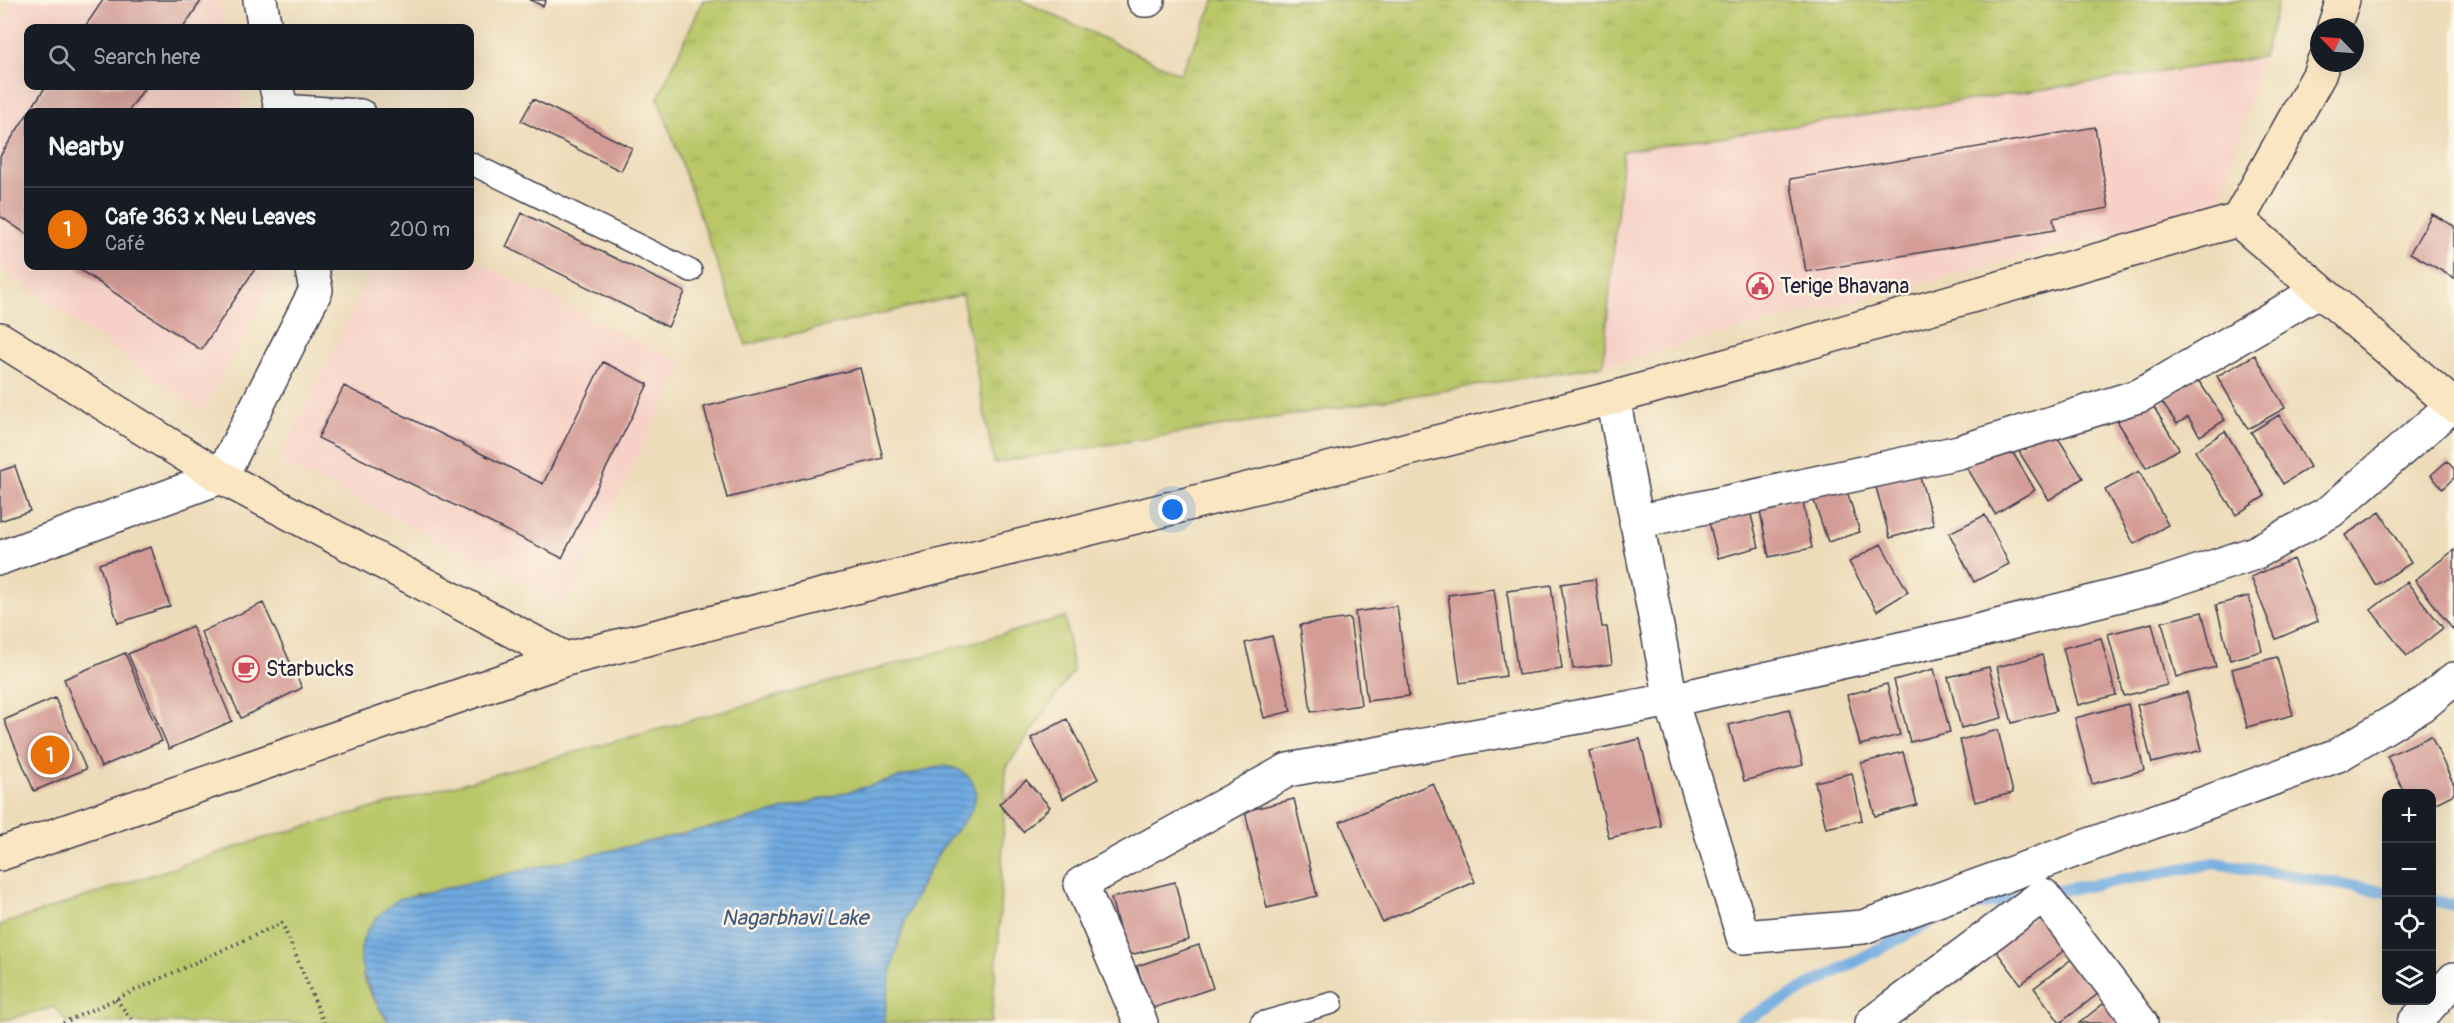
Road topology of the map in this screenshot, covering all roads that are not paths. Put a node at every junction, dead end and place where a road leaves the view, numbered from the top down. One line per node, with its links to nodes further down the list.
1 (260, 0): 4 (street)
2 (2343, 0): 3 (street)
3 (2337, 18)
4 (265, 24)
5 (2320, 72): 9 (street)
6 (279, 101): 7 (lane)
7 (334, 108)
8 (474, 165): 11 (lane)
9 (2238, 220): 12 (street); 14 (street)
10 (312, 270): 16 (street)
11 (691, 271)
12 (2318, 291): 15 (street); 17 (street)
13 (0, 339): 16 (street)
14 (1613, 398): 17 (street); 19 (street)
15 (2454, 405): 21 (street)
16 (220, 477): 18 (street); 19 (street)
17 (1636, 522): 21 (street)
18 (0, 558)
19 (566, 659): 22 (street)
20 (2454, 679): 21 (street)
21 (1671, 700): 26 (street)
22 (0, 854)
23 (2454, 979): 29 (street)
24 (1332, 1003): 27 (lane)
25 (1886, 1019): 28 (street)
26 (1141, 1023)
27 (1261, 1023)
28 (2141, 1023)
29 (2414, 1023)

